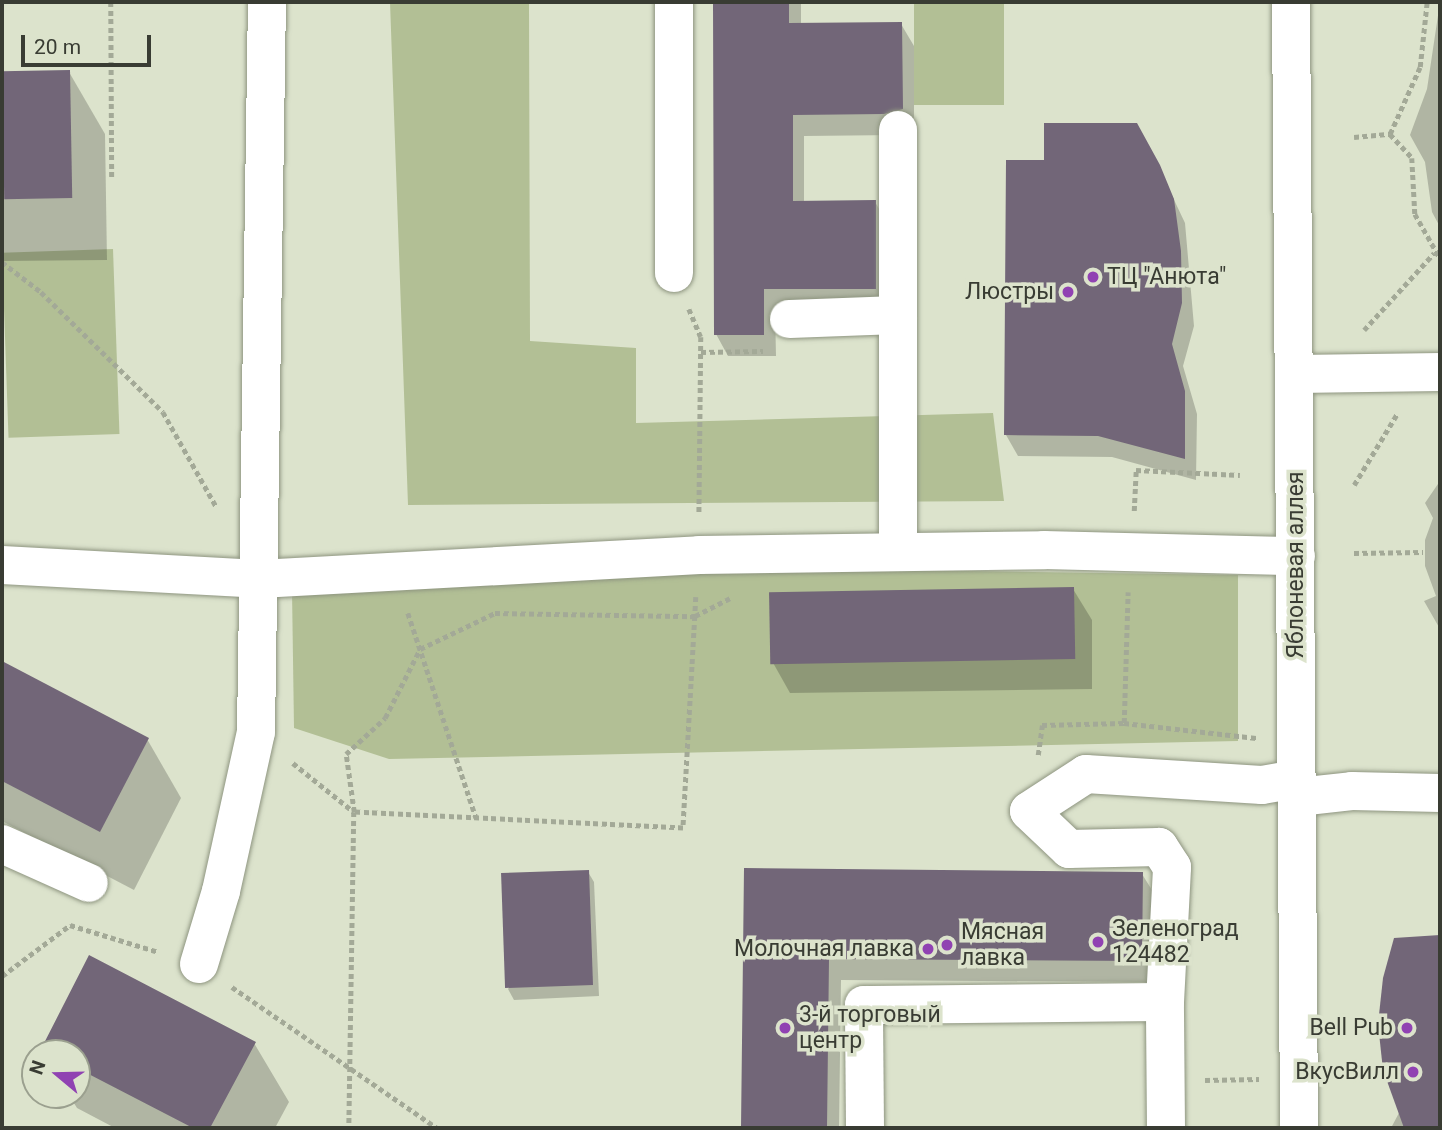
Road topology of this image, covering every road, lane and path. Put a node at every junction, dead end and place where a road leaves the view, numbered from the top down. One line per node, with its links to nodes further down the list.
1 (111, 2): 9 (path)
2 (267, 2): 30 (street)
3 (674, 2): 13 (street)
4 (1291, 2): 19 (street, Яблоневая аллея)
5 (1427, 2): 7 (path)
6 (898, 130): 14 (street)
7 (1390, 134): 8 (path); 10 (path)
8 (1354, 137)
9 (112, 179)
10 (1434, 253): 11 (path); 16 (path)
11 (1440, 258)
12 (2, 262): 21 (path)
13 (674, 273): 17 (path)
14 (898, 315): 15 (street); 22 (street)
15 (789, 319): 17 (path)
16 (1354, 341)
17 (701, 352): 26 (path)
18 (1440, 372): 19 (street)
19 (1297, 374): 27 (street, Яблоневая аллея)
20 (1240, 475): 23 (path)
21 (218, 508)
22 (898, 552): 23 (street); 26 (street)
23 (1133, 552): 27 (street); 34 (path)
24 (1423, 552): 25 (path)
25 (1354, 553)
26 (699, 555): 29 (street); 32 (path)
27 (1296, 556): 37 (street, Яблоневая аллея)
28 (2, 565): 30 (street)
29 (393, 569): 30 (street); 33 (path)
30 (259, 579): 35 (street)
31 (743, 592): 32 (path)
32 (695, 616): 33 (path); 41 (path)
33 (420, 649): 40 (path); 41 (path)
34 (1124, 723): 36 (path); 39 (path)
35 (256, 732): 40 (path); 44 (street)
36 (1262, 739)
37 (1297, 788): 38 (street); 39 (street); 54 (street, Яблоневая аллея)
38 (1440, 793)
39 (1029, 811): 46 (street)
40 (354, 813): 41 (path); 47 (path)
41 (476, 818)
42 (2, 844): 43 (street)
43 (89, 883)
44 (198, 964): 45 (path); 47 (path)
45 (2, 976)
46 (1165, 1002): 52 (street); 53 (street)
47 (350, 1068): 50 (path); 51 (path)
48 (1259, 1079): 49 (path)
49 (1199, 1080)
50 (349, 1128)
51 (438, 1128)
52 (864, 1128)
53 (1167, 1128)
54 (1299, 1128)

